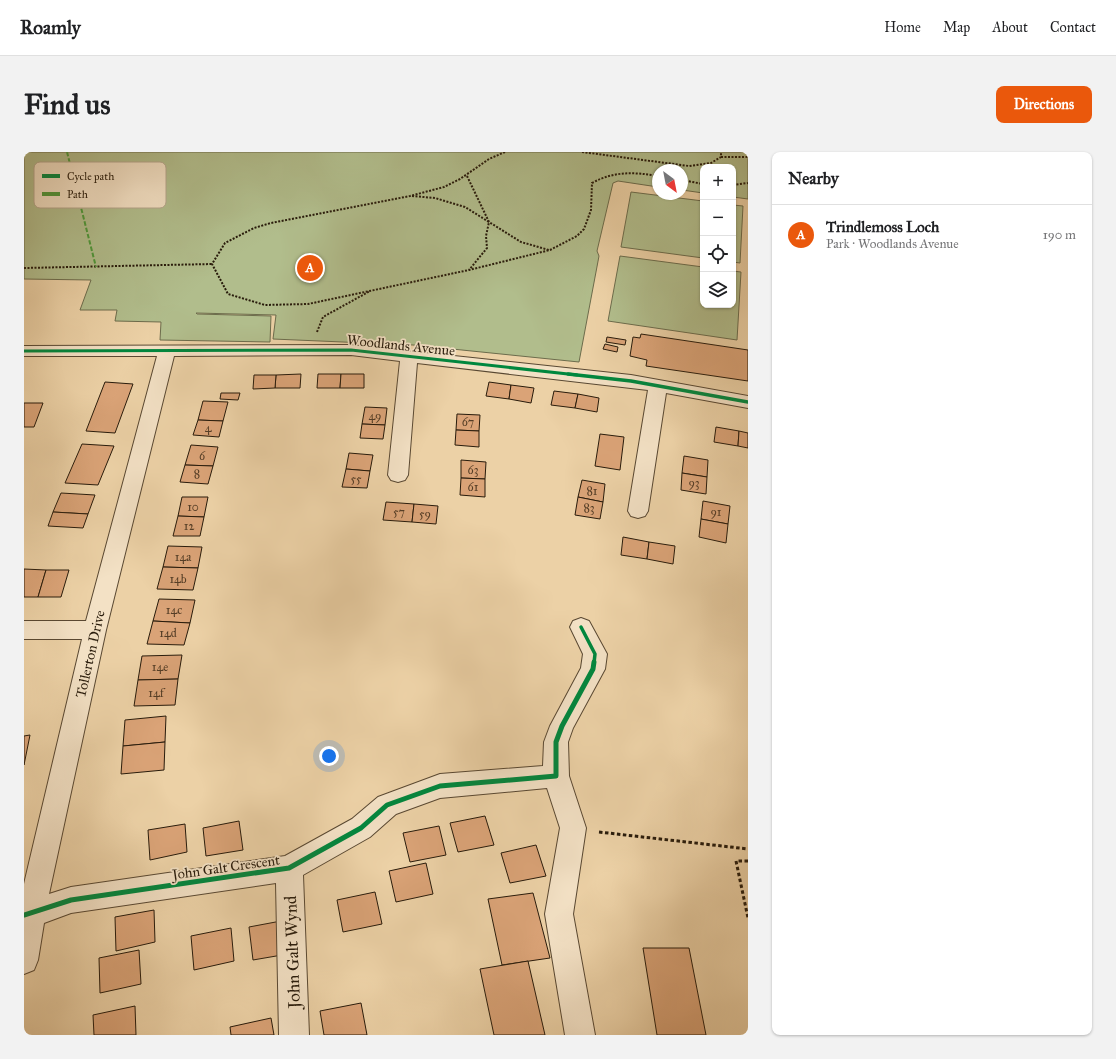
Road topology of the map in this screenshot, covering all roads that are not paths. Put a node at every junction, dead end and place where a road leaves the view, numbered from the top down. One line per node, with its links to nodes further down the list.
1 (167, 350): 2 (street, Woodlands Avenue); 3 (street, Woodlands Avenue); 10 (street, Tollerton Drive)
2 (24, 351)
3 (409, 356): 4 (street, Woodlands Avenue); 6 (street, Woodlands Avenue)
4 (658, 386): 5 (street, Woodlands Avenue); 7 (street)
5 (748, 402)
6 (398, 476)
7 (638, 511)
8 (581, 627): 11 (street)
9 (24, 630): 10 (street)
10 (95, 630): 13 (street, Tollerton Drive)
11 (556, 776): 12 (street, John Galt Crescent); 16 (street)
12 (289, 868): 13 (street, John Galt Crescent); 15 (street, John Galt Wynd)
13 (27, 915): 14 (street, Tollerton Drive)
14 (24, 960)
15 (294, 1035)
16 (580, 1035)

